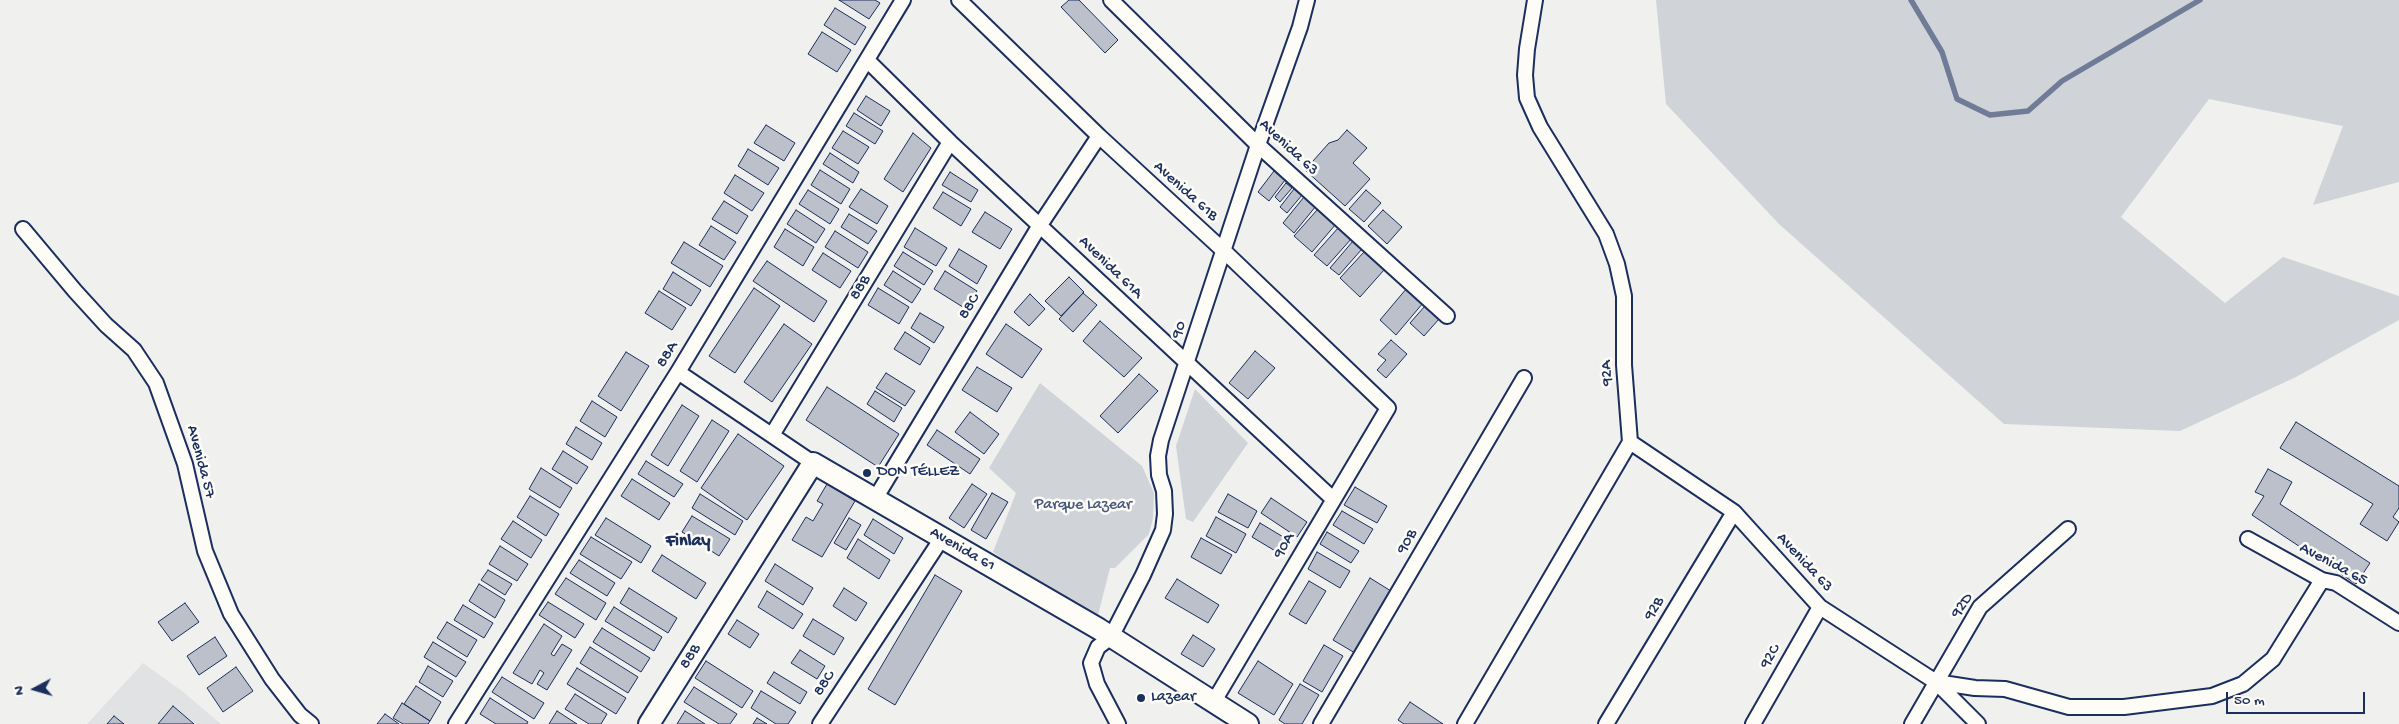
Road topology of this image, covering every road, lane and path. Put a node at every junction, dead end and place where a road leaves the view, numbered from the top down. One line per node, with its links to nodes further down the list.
1 (903, 0): 6 (street, 88A)
2 (959, 0): 7 (street, Avenida 61B)
3 (1111, 0): 9 (street, Avenida 63)
4 (1307, 0): 9 (street, 90)
5 (1535, 0): 19 (street, 92A)
6 (867, 60): 8 (street, Avenida 61A); 15 (street, 88A)
7 (1099, 136): 10 (street, 88C); 12 (street, Avenida 61B)
8 (950, 142): 10 (street, Avenida 61A); 18 (street, 88B)
9 (1258, 145): 12 (street, 90); 13 (street, Avenida 63)
10 (1040, 225): 14 (street, Avenida 61A); 21 (street, 88C)
11 (23, 229): 33 (street, Avenida 57)
12 (1225, 252): 14 (street, 90); 17 (street, Avenida 61B)
13 (1446, 316)
14 (1187, 364): 22 (street, Avenida 61A); 30 (street, 90)
15 (678, 372): 18 (street, Avenida 61); 34 (street, 88A)
16 (1524, 378): 39 (street, 90B)
17 (1388, 408): 22 (street, 90A)
18 (772, 435): 20 (street, Avenida 61)
19 (1630, 442): 23 (street, Avenida 63); 40 (street)
20 (814, 463): 21 (street, Avenida 61); 35 (street, 88B)
21 (875, 499): 25 (street, Avenida 61)
22 (1332, 499): 32 (street, 90A)
23 (1734, 512): 28 (street, Avenida 63); 41 (street, 92B)
24 (2068, 529): 31 (street, 92D)
25 (942, 538): 30 (street, Avenida 61); 36 (street, 88C)
26 (2248, 539): 27 (street, Avenida 65)
27 (2322, 580): 29 (street, Avenida 65); 31 (street)
28 (1820, 607): 31 (street, Avenida 63); 42 (street, 92C)
29 (2399, 623)
30 (1111, 637): 32 (street, Avenida 61); 37 (street, 90)
31 (1936, 682): 43 (street, 92D); 44 (street, Avenida 63)
32 (1213, 703): 38 (street, Avenida 61)
33 (311, 724)
34 (456, 724)
35 (649, 724)
36 (820, 724)
37 (1118, 724)
38 (1248, 724)
39 (1321, 724)
40 (1465, 724)
41 (1606, 724)
42 (1753, 724)
43 (1912, 724)
44 (1978, 724)

